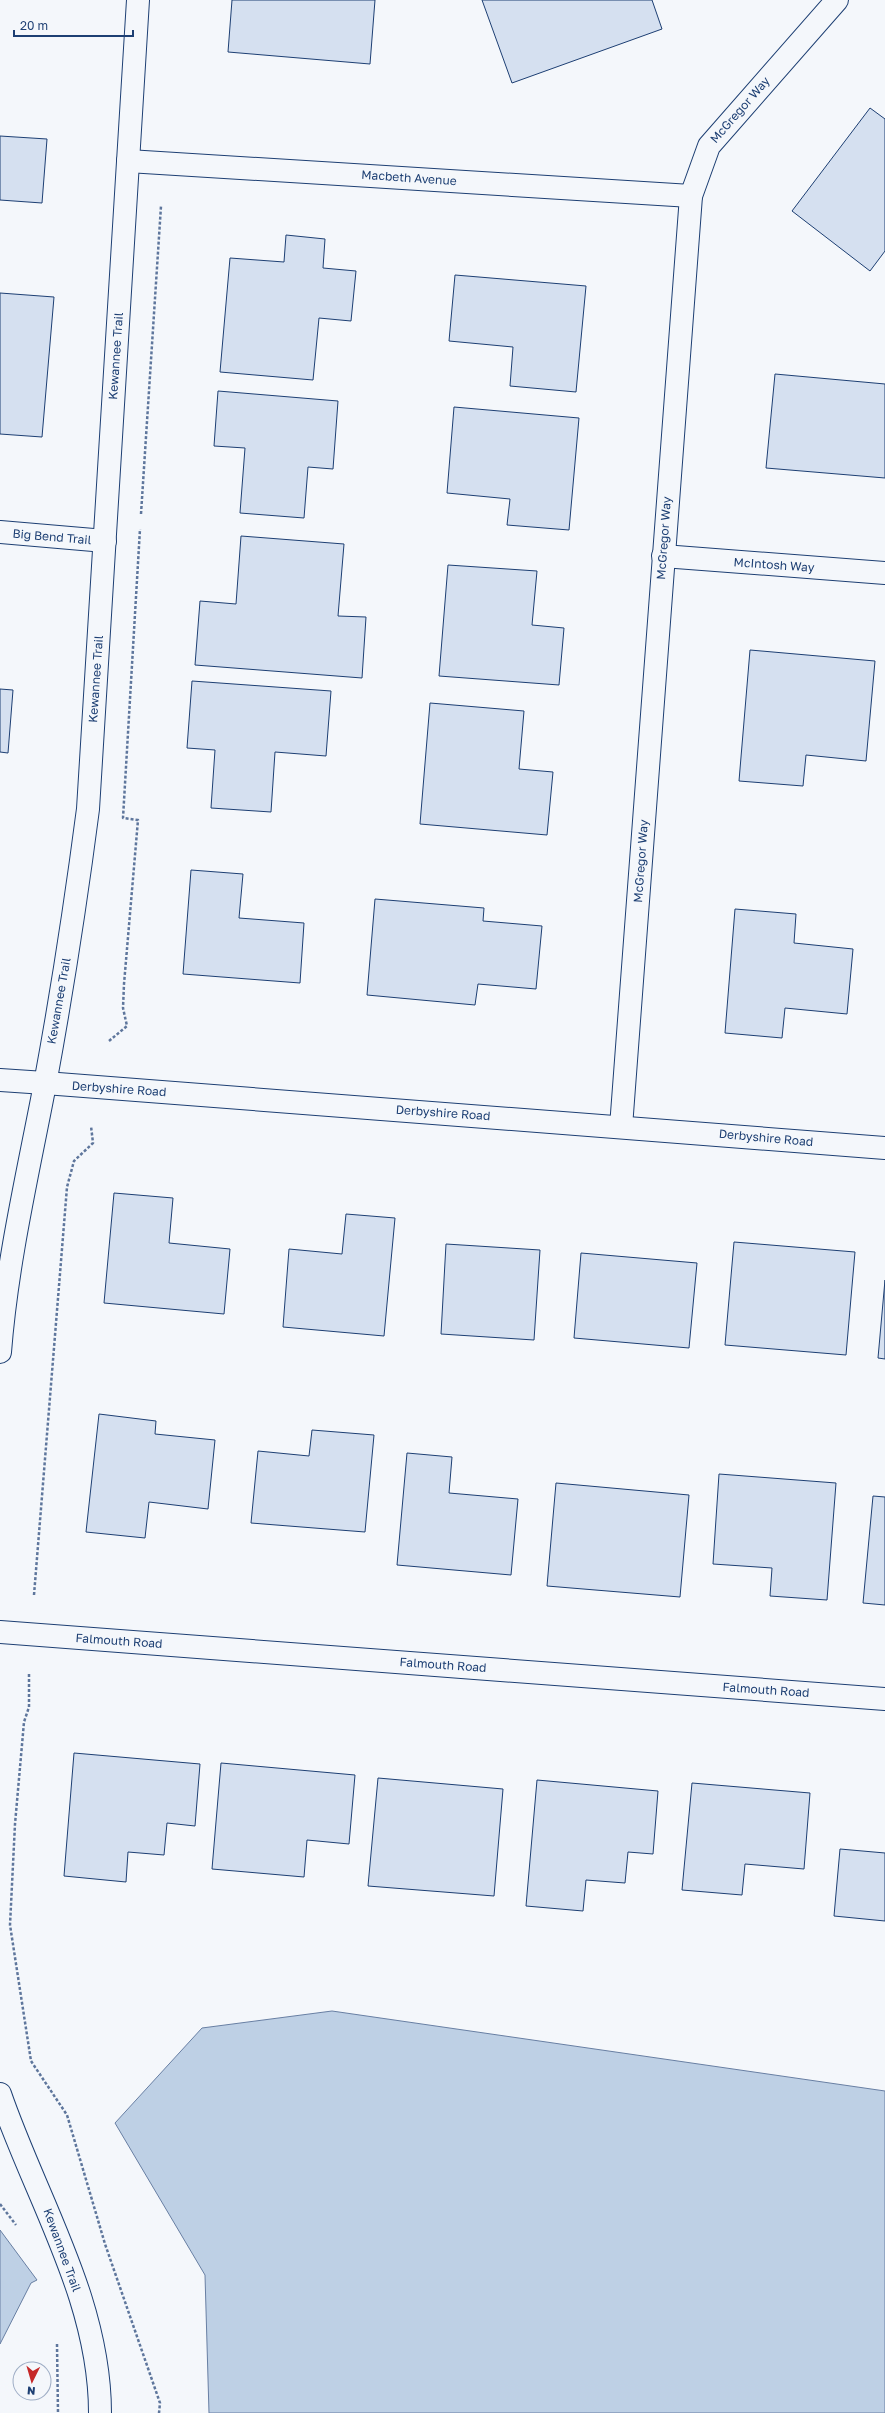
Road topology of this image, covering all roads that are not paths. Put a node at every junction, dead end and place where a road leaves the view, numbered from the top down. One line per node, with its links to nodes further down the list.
1 (138, 0): 3 (street, Kewannee Trail)
2 (837, 0): 4 (street, McGregor Way)
3 (128, 161): 4 (street, Macbeth Avenue); 6 (street, Kewannee Trail)
4 (691, 196): 7 (street, McGregor Way)
5 (0, 532): 6 (street, Big Bend Trail)
6 (105, 541): 10 (street, Kewannee Trail)
7 (663, 556): 8 (street, McIntosh Way); 11 (street, McGregor Way)
8 (885, 573)
9 (0, 1080): 10 (street, Derbyshire Road)
10 (45, 1083): 11 (street, Derbyshire Road); 13 (street, Kewannee Trail)
11 (622, 1127): 12 (street, Derbyshire Road)
12 (885, 1148)
13 (0, 1352)
14 (0, 1632): 15 (street, Falmouth Road)
15 (885, 1699)
16 (0, 2094): 17 (street, Kewannee Trail)
17 (100, 2413)

